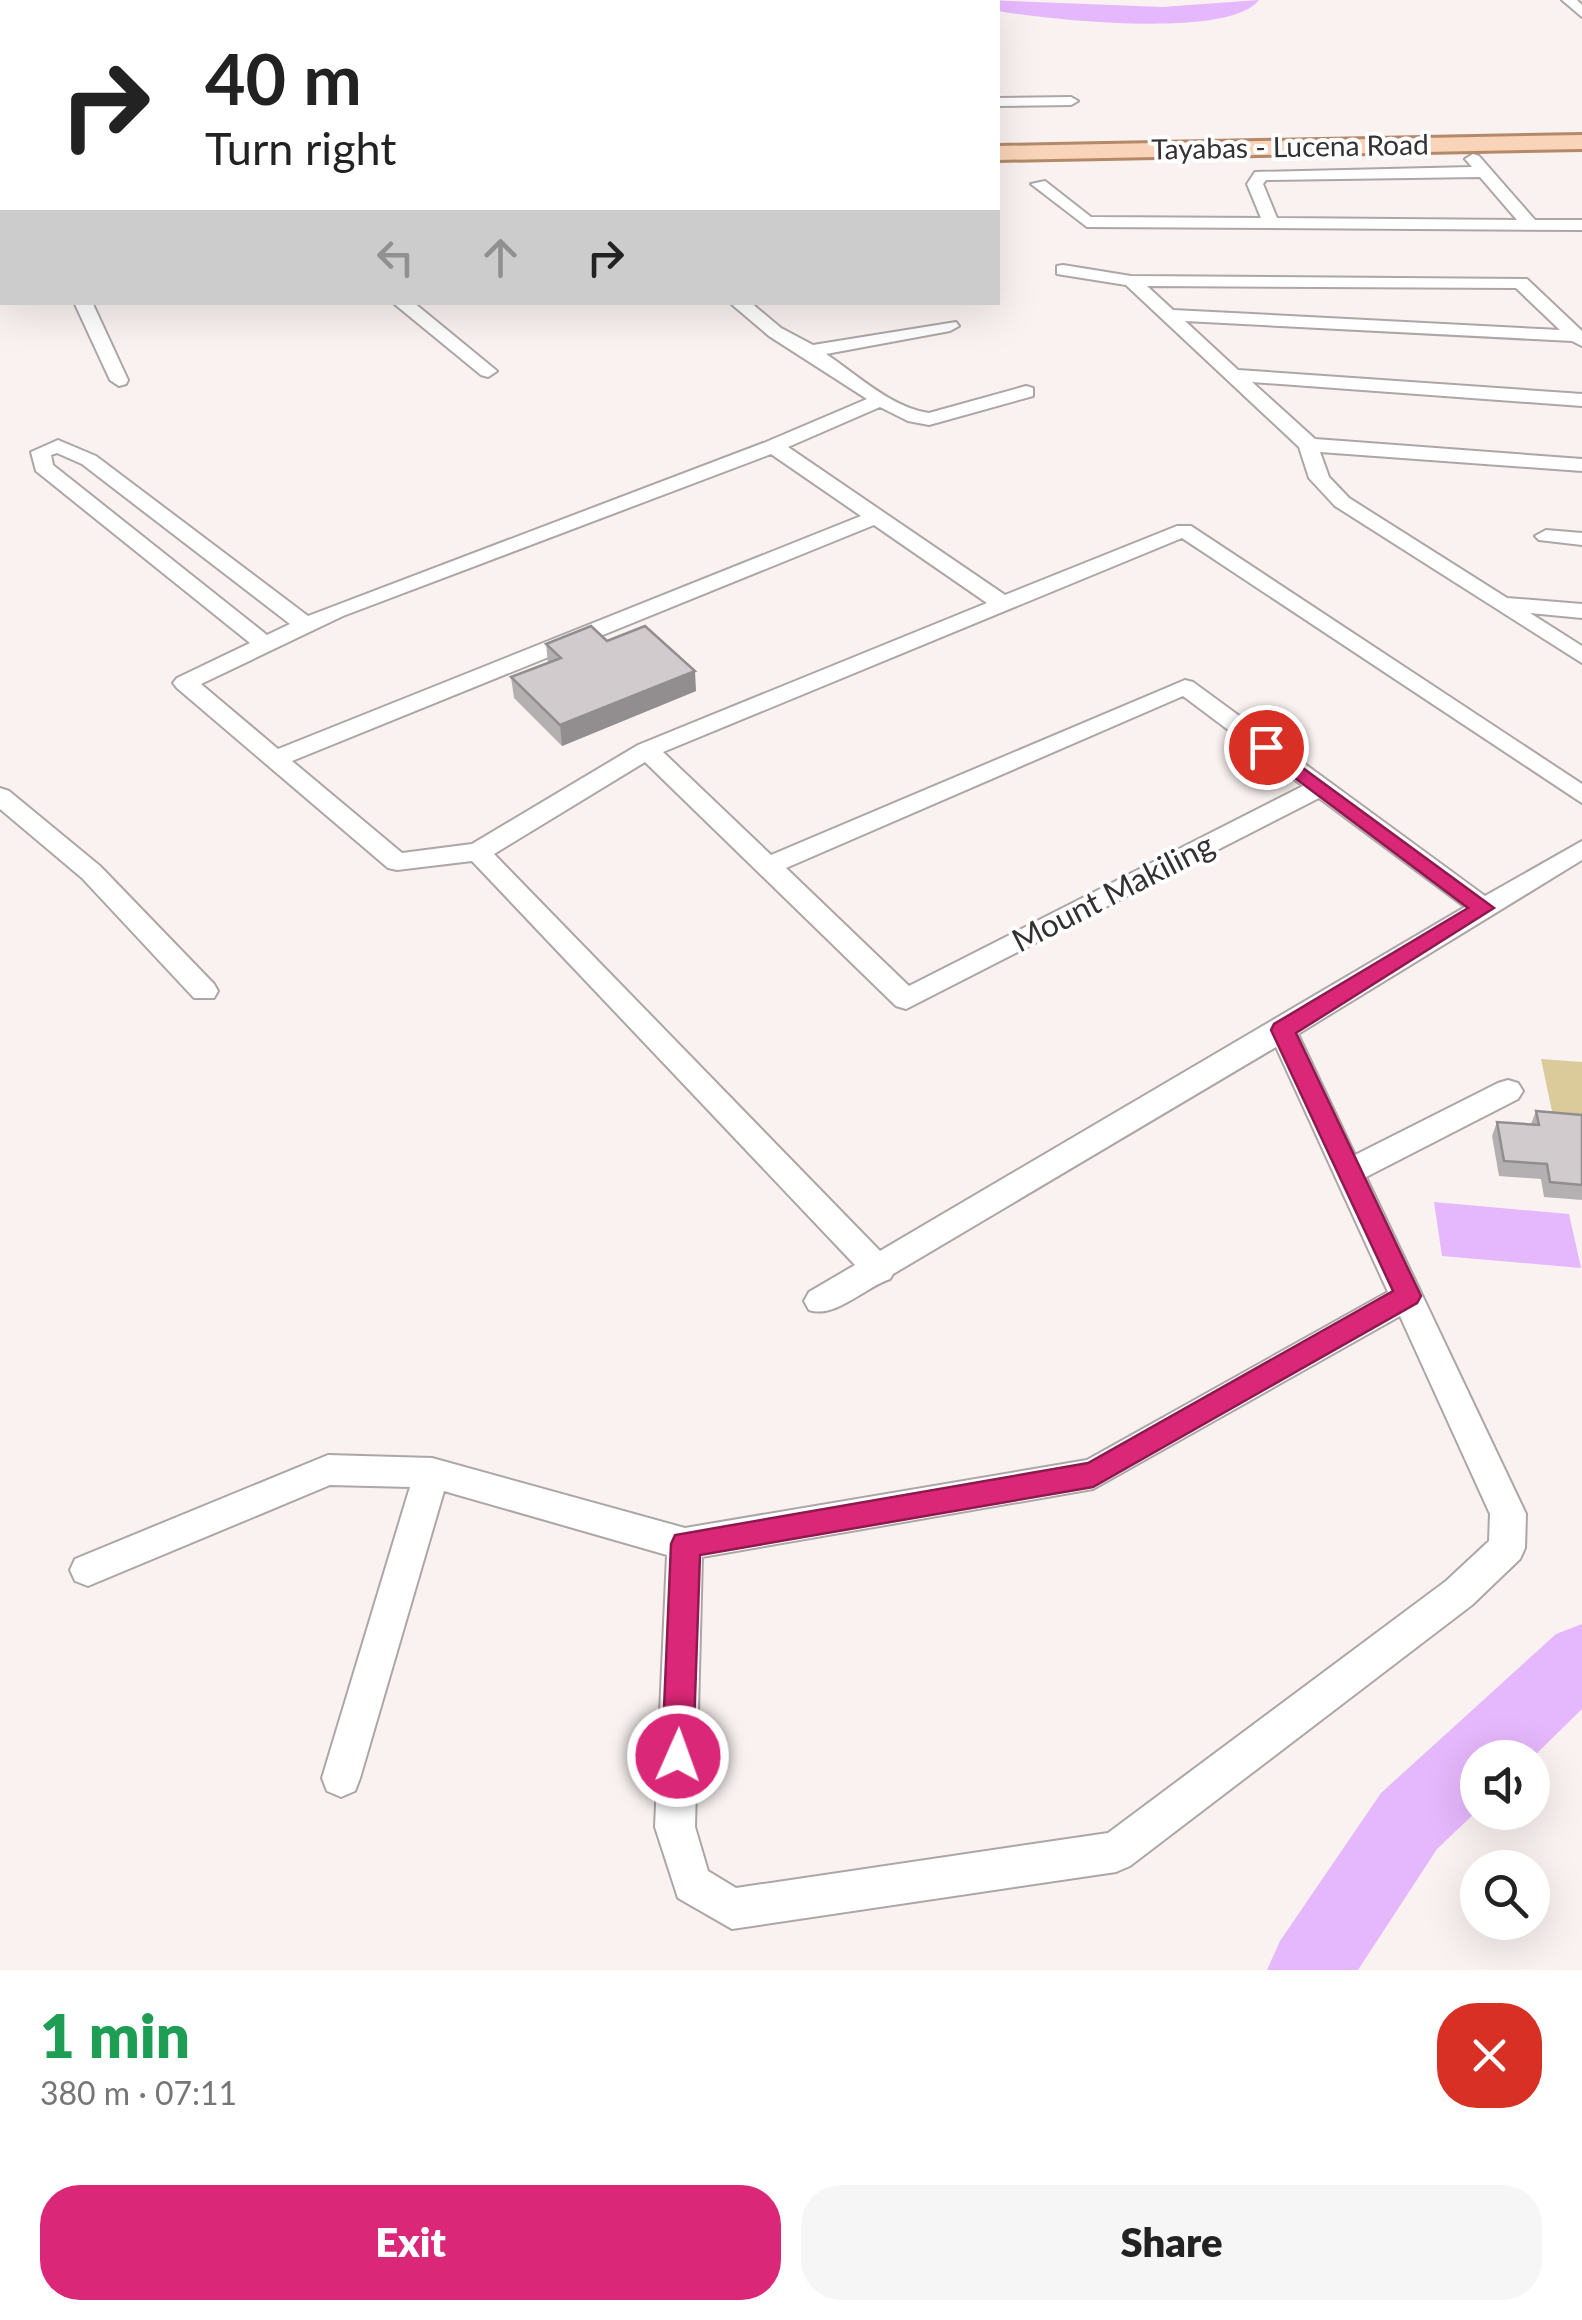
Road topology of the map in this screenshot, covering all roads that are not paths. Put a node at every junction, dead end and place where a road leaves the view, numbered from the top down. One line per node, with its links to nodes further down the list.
1 (1569, 0): 2 (street)
2 (1582, 13)
3 (1071, 101): 4 (street)
4 (1000, 102)
5 (1582, 142): 6 (main road, Tayabas - Lucena Road)
6 (1458, 143): 7 (main road, Tayabas - Lucena Road); 8 (street)
7 (1000, 153)
8 (1485, 172): 10 (street); 11 (street)
9 (1039, 184): 10 (street)
10 (1271, 224): 11 (street)
11 (1530, 224): 12 (street)
12 (1582, 226)
13 (1063, 270): 14 (street)
14 (1131, 280): 18 (street); 20 (street)
15 (83, 305): 24 (street)
16 (405, 305): 22 (street)
17 (742, 305): 21 (street)
18 (1170, 315): 20 (street); 23 (street)
19 (950, 326): 21 (street)
20 (1579, 338)
21 (810, 351): 26 (street)
22 (488, 371)
23 (1233, 375): 27 (street); 29 (street)
24 (119, 380)
25 (1026, 392): 26 (street)
26 (881, 400): 28 (street)
27 (1582, 400)
28 (773, 446): 31 (street); 37 (street)
29 (1308, 446): 30 (street); 35 (street)
30 (1582, 465)
31 (876, 518): 34 (street); 41 (street)
32 (1546, 536): 33 (street)
33 (1582, 539)
34 (1003, 604): 40 (street); 43 (street)
35 (1502, 604): 36 (street); 39 (street)
36 (1582, 611)
37 (306, 625): 38 (street); 38 (street)
38 (265, 644): 41 (street)
39 (1582, 656)
40 (647, 750): 46 (street); 47 (street)
41 (274, 759): 46 (street)
42 (1320, 787): 47 (street); 47 (street, Mount Makiling); 48 (street)
43 (1582, 795)
44 (0, 796): 49 (street)
45 (1582, 849): 48 (street)
46 (478, 852): 53 (street)
47 (766, 867)
48 (1484, 908): 50 (street)
49 (204, 992)
50 (1282, 1030): 52 (street); 53 (street)
51 (1508, 1091): 52 (street)
52 (1349, 1172): 54 (street)
53 (879, 1270): 55 (street)
54 (1408, 1296): 57 (street); 57 (street)
55 (820, 1301)
56 (432, 1473): 57 (street); 58 (street); 59 (street)
57 (685, 1544)
58 (88, 1570)
59 (341, 1778)

